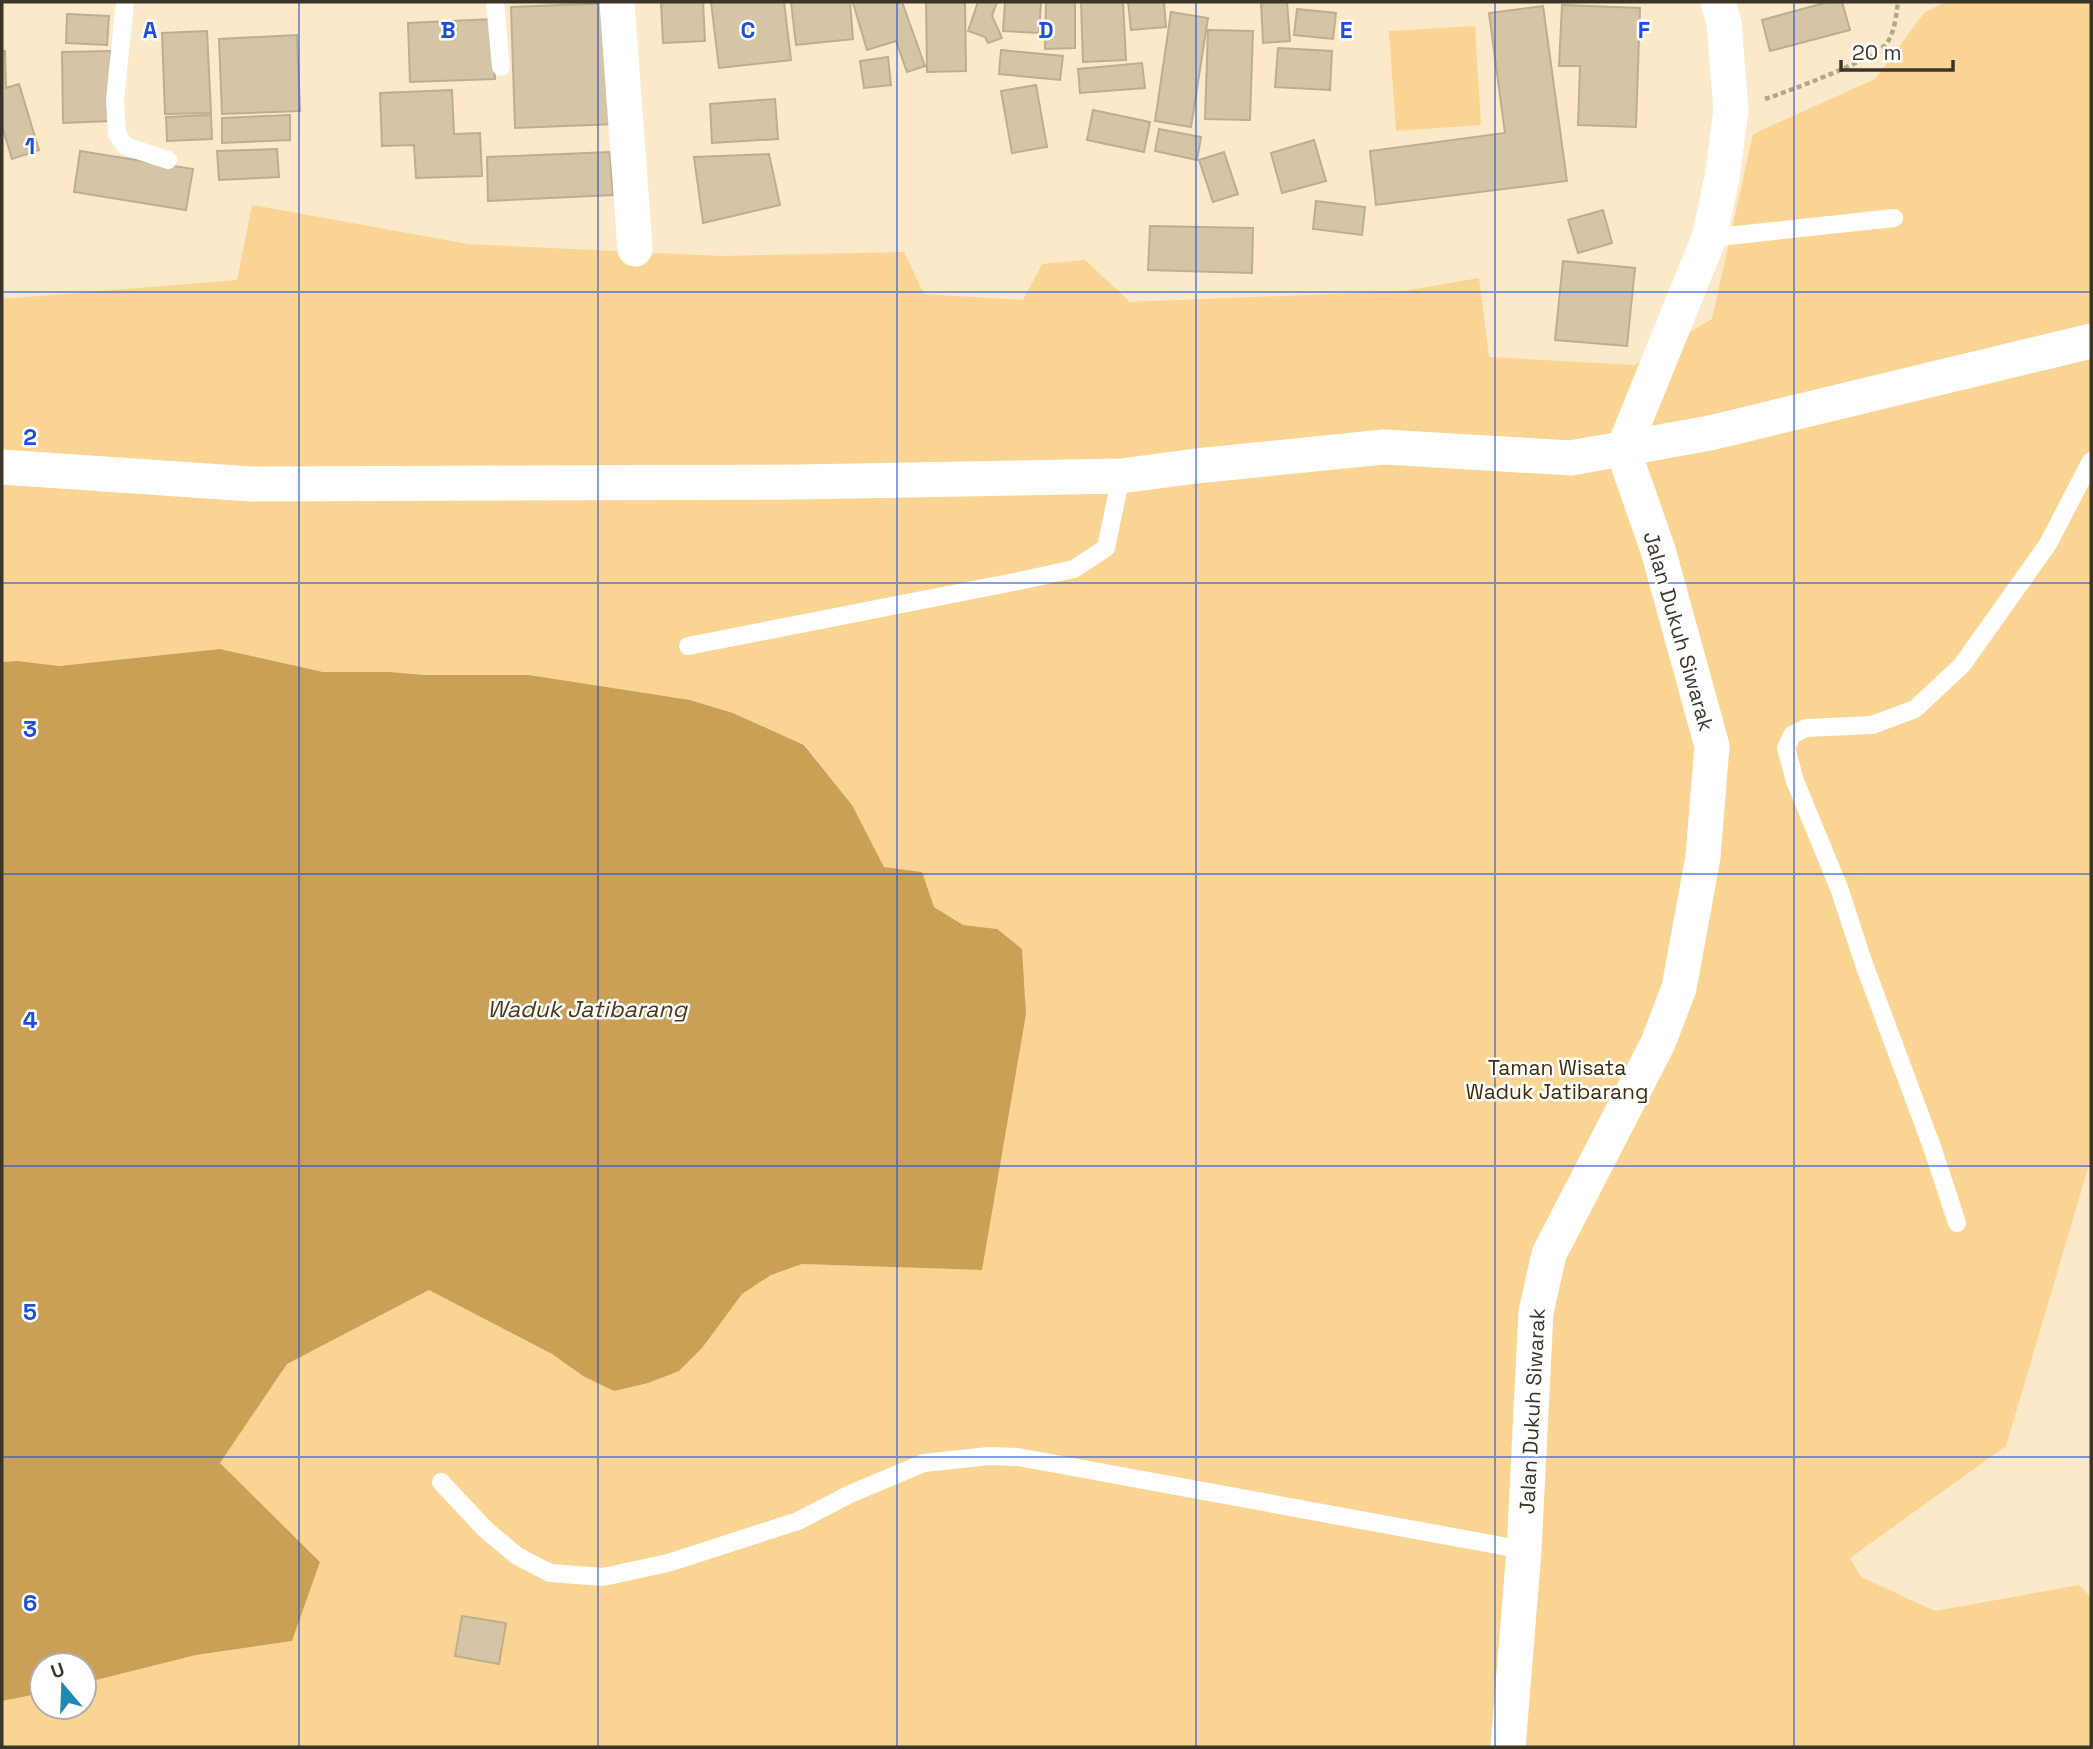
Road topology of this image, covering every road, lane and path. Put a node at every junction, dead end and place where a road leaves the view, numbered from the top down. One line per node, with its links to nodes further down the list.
1 (125, 2): 8 (lane)
2 (495, 2): 6 (lane)
3 (617, 2): 11 (street)
4 (1718, 2): 7 (street)
5 (1898, 2): 7 (path)
6 (501, 67)
7 (1731, 110): 10 (street)
8 (168, 160)
9 (1894, 218): 10 (lane)
10 (1709, 238): 13 (street)
11 (635, 249)
12 (2091, 341): 13 (street)
13 (1623, 450): 16 (street); 20 (street, Jalan Dukuh Siwarak)
14 (2091, 461): 18 (lane)
15 (2, 467): 16 (street)
16 (1121, 477): 17 (lane)
17 (688, 646)
18 (1957, 1223)
19 (441, 1482): 20 (lane)
20 (1524, 1550): 21 (street, Jalan Dukuh Siwarak)
21 (1508, 1747)

